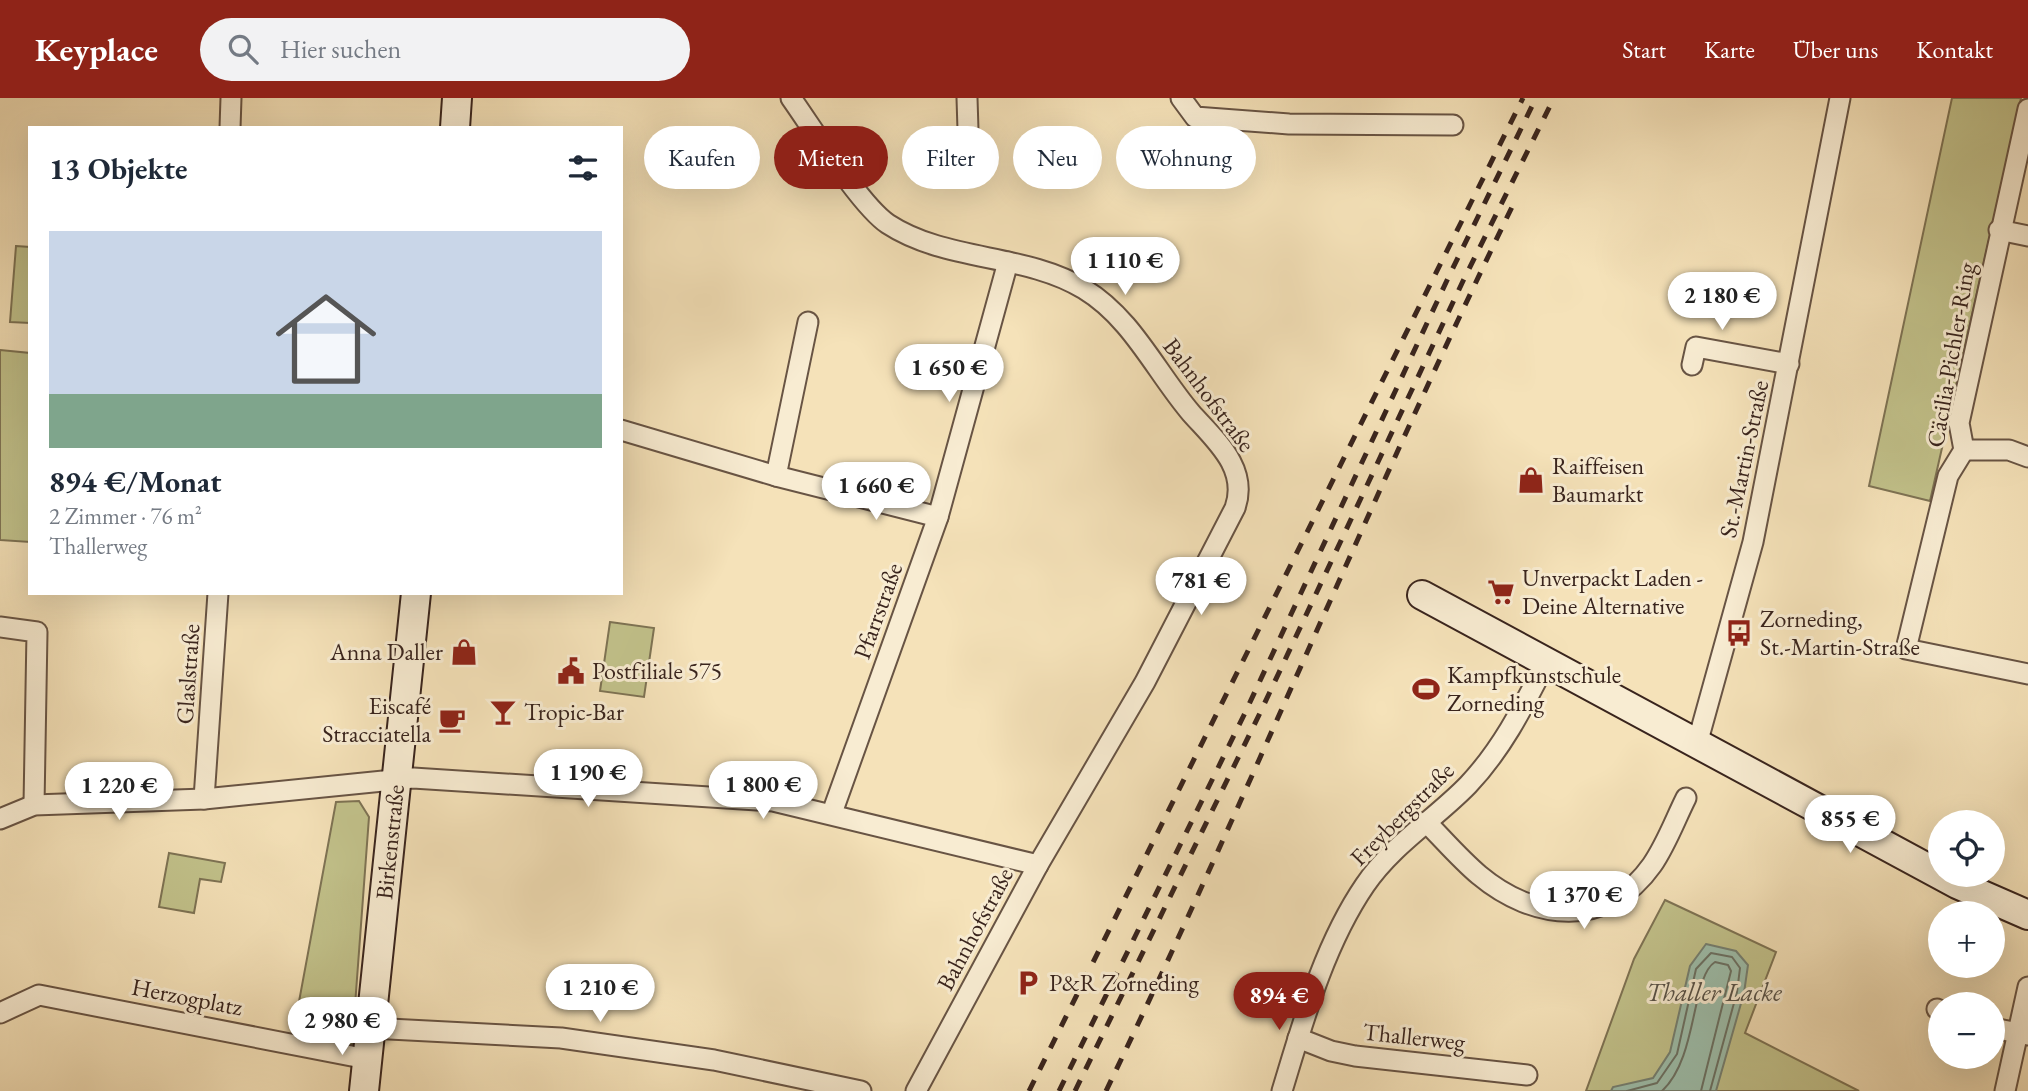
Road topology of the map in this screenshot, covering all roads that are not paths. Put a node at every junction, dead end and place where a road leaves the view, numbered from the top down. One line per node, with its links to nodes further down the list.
1 (231, 98): 9 (street)
2 (457, 98): 10 (street)
3 (791, 98): 14 (street, Bahnhofstraße)
4 (967, 98): 11 (street)
5 (1181, 98): 8 (street)
6 (1840, 98): 16 (street, St.-Martin-Straße)
7 (2028, 108): 12 (street, Cäcilia-Pichler-Ring)
8 (1453, 125)
9 (230, 126)
10 (455, 126)
11 (968, 126)
12 (1999, 230): 13 (street); 19 (street, Cäcilia-Pichler-Ring)
13 (2028, 236)
14 (1008, 262): 22 (street, Pfarrstraße); 37 (street, Bahnhofstraße)
15 (808, 322): 21 (street)
16 (1789, 364): 17 (street); 29 (street, St.-Martin-Straße)
17 (1692, 365)
18 (623, 431): 21 (street)
19 (1964, 450): 20 (street); 28 (street, Cäcilia-Pichler-Ring)
20 (2028, 457)
21 (776, 476): 22 (street)
22 (938, 517): 34 (street, Pfarrstraße)
23 (218, 595): 32 (street, Glaslstraße)
24 (416, 595): 30 (street, Birkenstraße)
25 (1422, 595): 27 (street)
26 (0, 627): 33 (street)
27 (1546, 660): 29 (street); 36 (street, Freybergstraße)
28 (2028, 674)
29 (1697, 744): 38 (street)
30 (397, 780): 32 (street); 34 (street); 41 (street, Birkenstraße)
31 (1686, 798): 36 (street)
32 (204, 799): 33 (street)
33 (34, 805): 35 (street)
34 (832, 813): 37 (street)
35 (0, 819)
36 (1426, 822): 44 (street, Freybergstraße)
37 (1038, 865): 49 (street, Bahnhofstraße)
38 (2028, 915)
39 (2028, 987): 43 (street)
40 (0, 1013): 45 (street, Herzogplatz)
41 (370, 1028): 45 (street, Birkenstraße); 48 (street)
42 (2005, 1030): 43 (street)
43 (2023, 1034): 51 (street)
44 (1298, 1038): 46 (street, Thallerweg); 50 (street, Freybergstraße)
45 (367, 1059): 47 (street, Birkenstraße)
46 (1527, 1075)
47 (364, 1091)
48 (861, 1091)
49 (916, 1091)
50 (1282, 1091)
51 (2005, 1091)

